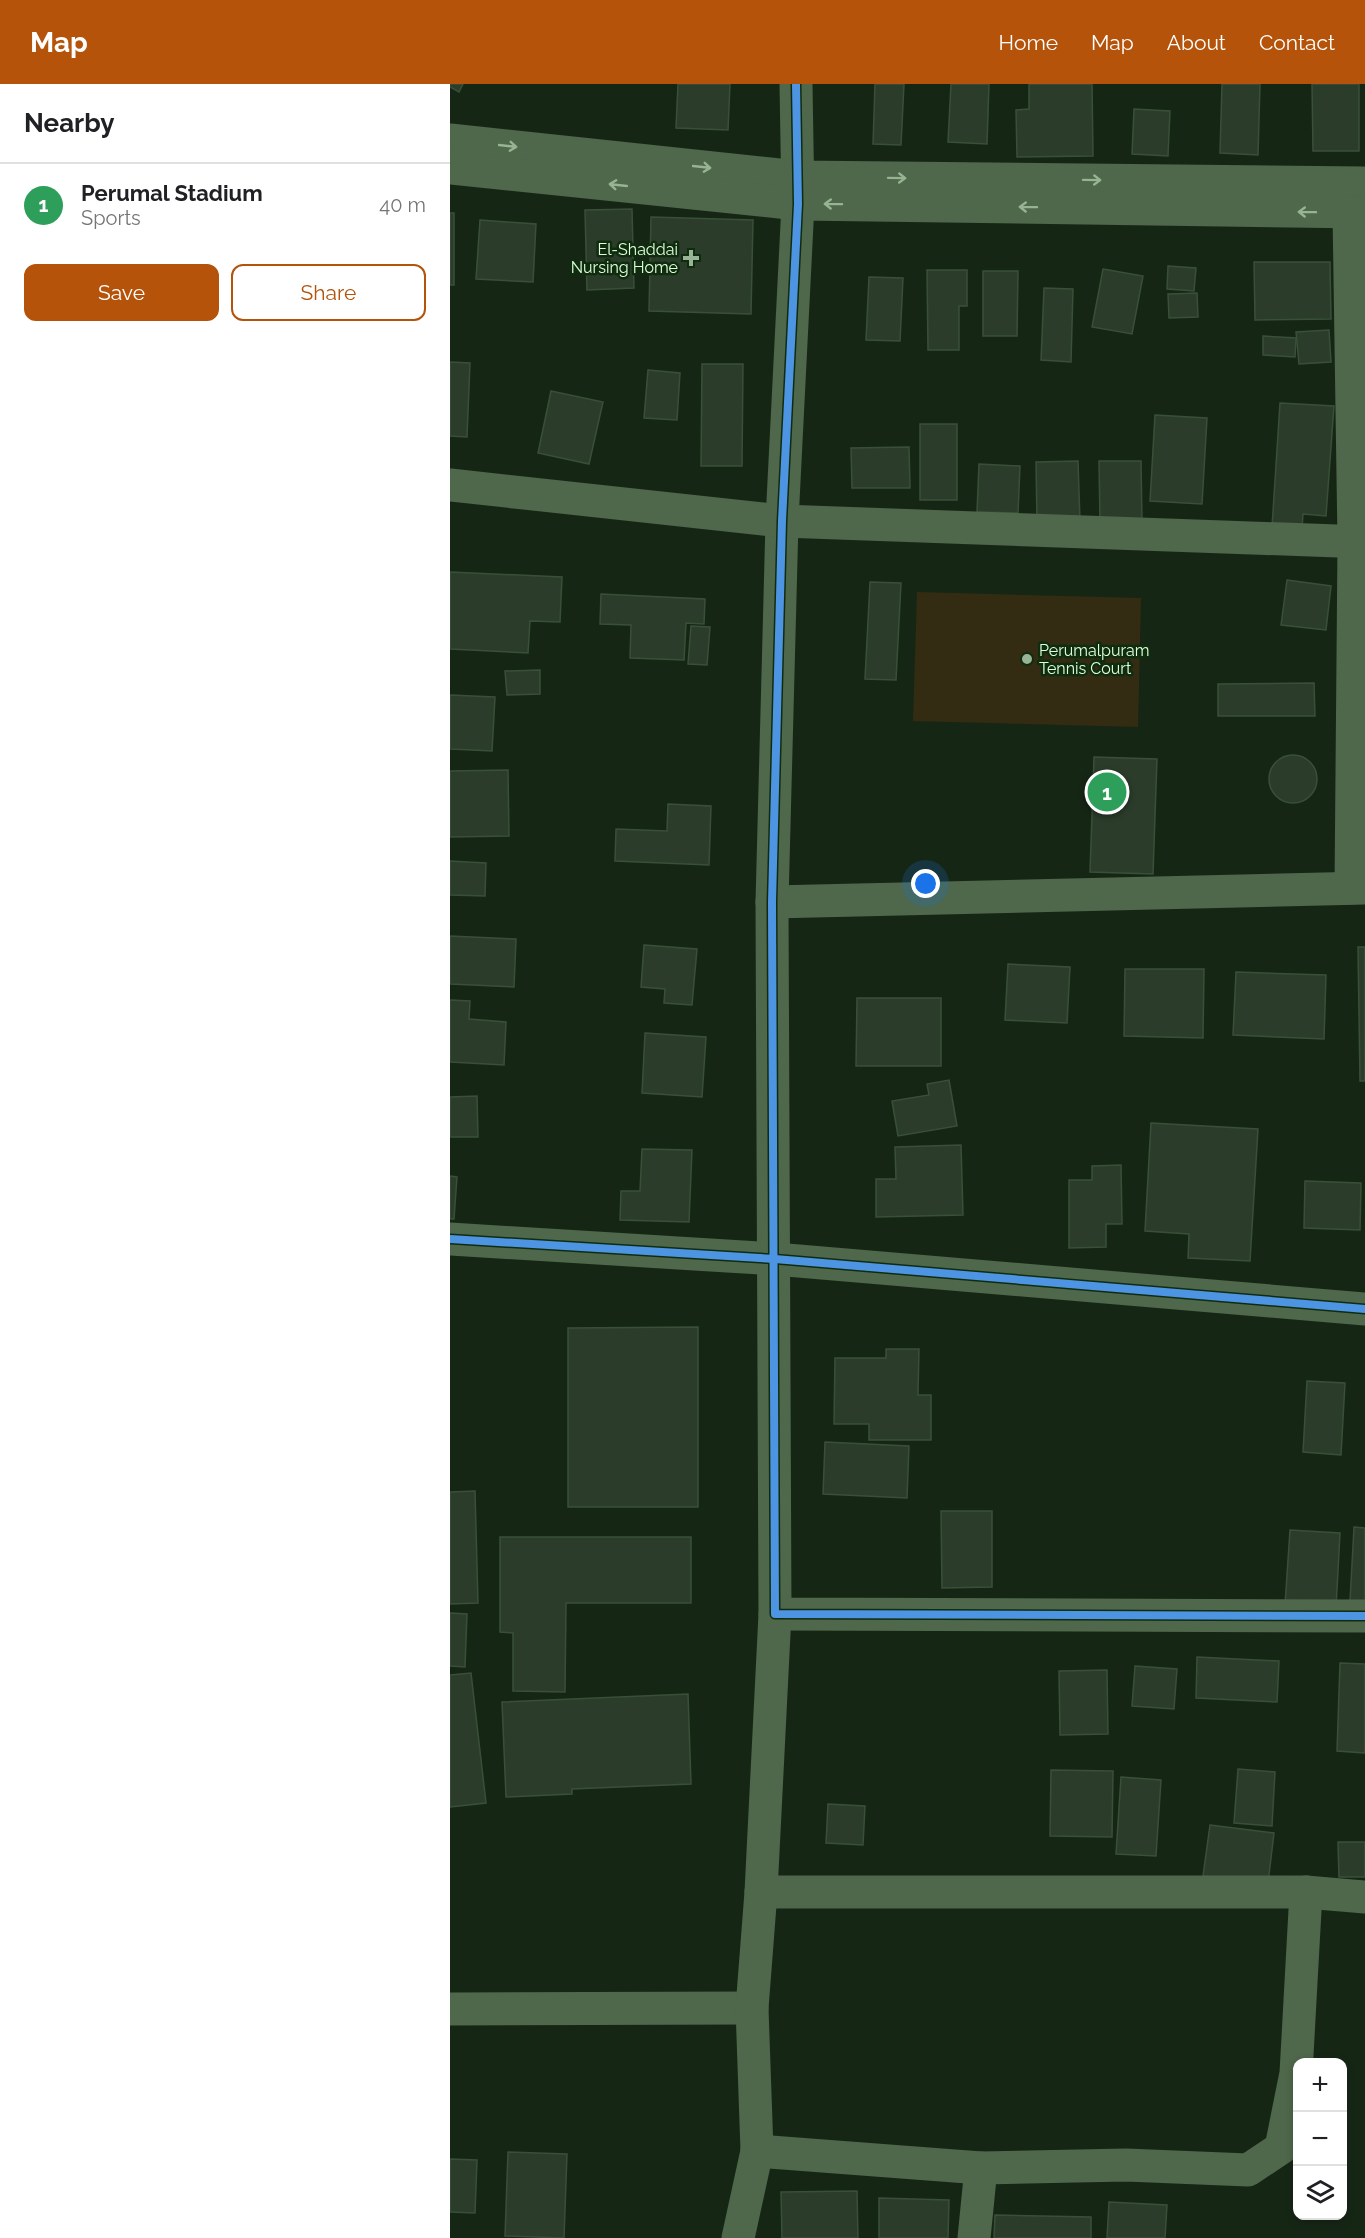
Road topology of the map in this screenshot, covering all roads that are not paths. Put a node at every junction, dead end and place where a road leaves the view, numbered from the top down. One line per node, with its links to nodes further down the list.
1 (796, 84): 5 (street)
2 (450, 140): 5 (street, one-way to 5)
3 (450, 168): 5 (street, one-way to 3)
4 (1365, 183): 5 (street, one-way to 4)
5 (798, 190): 6 (street, one-way to 5); 8 (street)
6 (1357, 212): 9 (street)
7 (450, 485): 8 (street)
8 (782, 521): 9 (street); 11 (street)
9 (1360, 542): 10 (street)
10 (1358, 888): 11 (street)
11 (772, 902): 13 (street)
12 (450, 1239): 13 (street)
13 (775, 1259): 14 (street); 15 (street)
14 (1365, 1309)
15 (775, 1614): 16 (street); 17 (street)
16 (1365, 1616)
17 (761, 1892): 18 (street); 20 (street)
18 (1306, 1892): 19 (street); 23 (street)
19 (1365, 1897)
20 (752, 2008): 21 (street); 22 (street)
21 (450, 2009)
22 (757, 2151): 23 (street); 24 (street)
23 (981, 2168): 25 (street)
24 (738, 2238)
25 (974, 2238)

